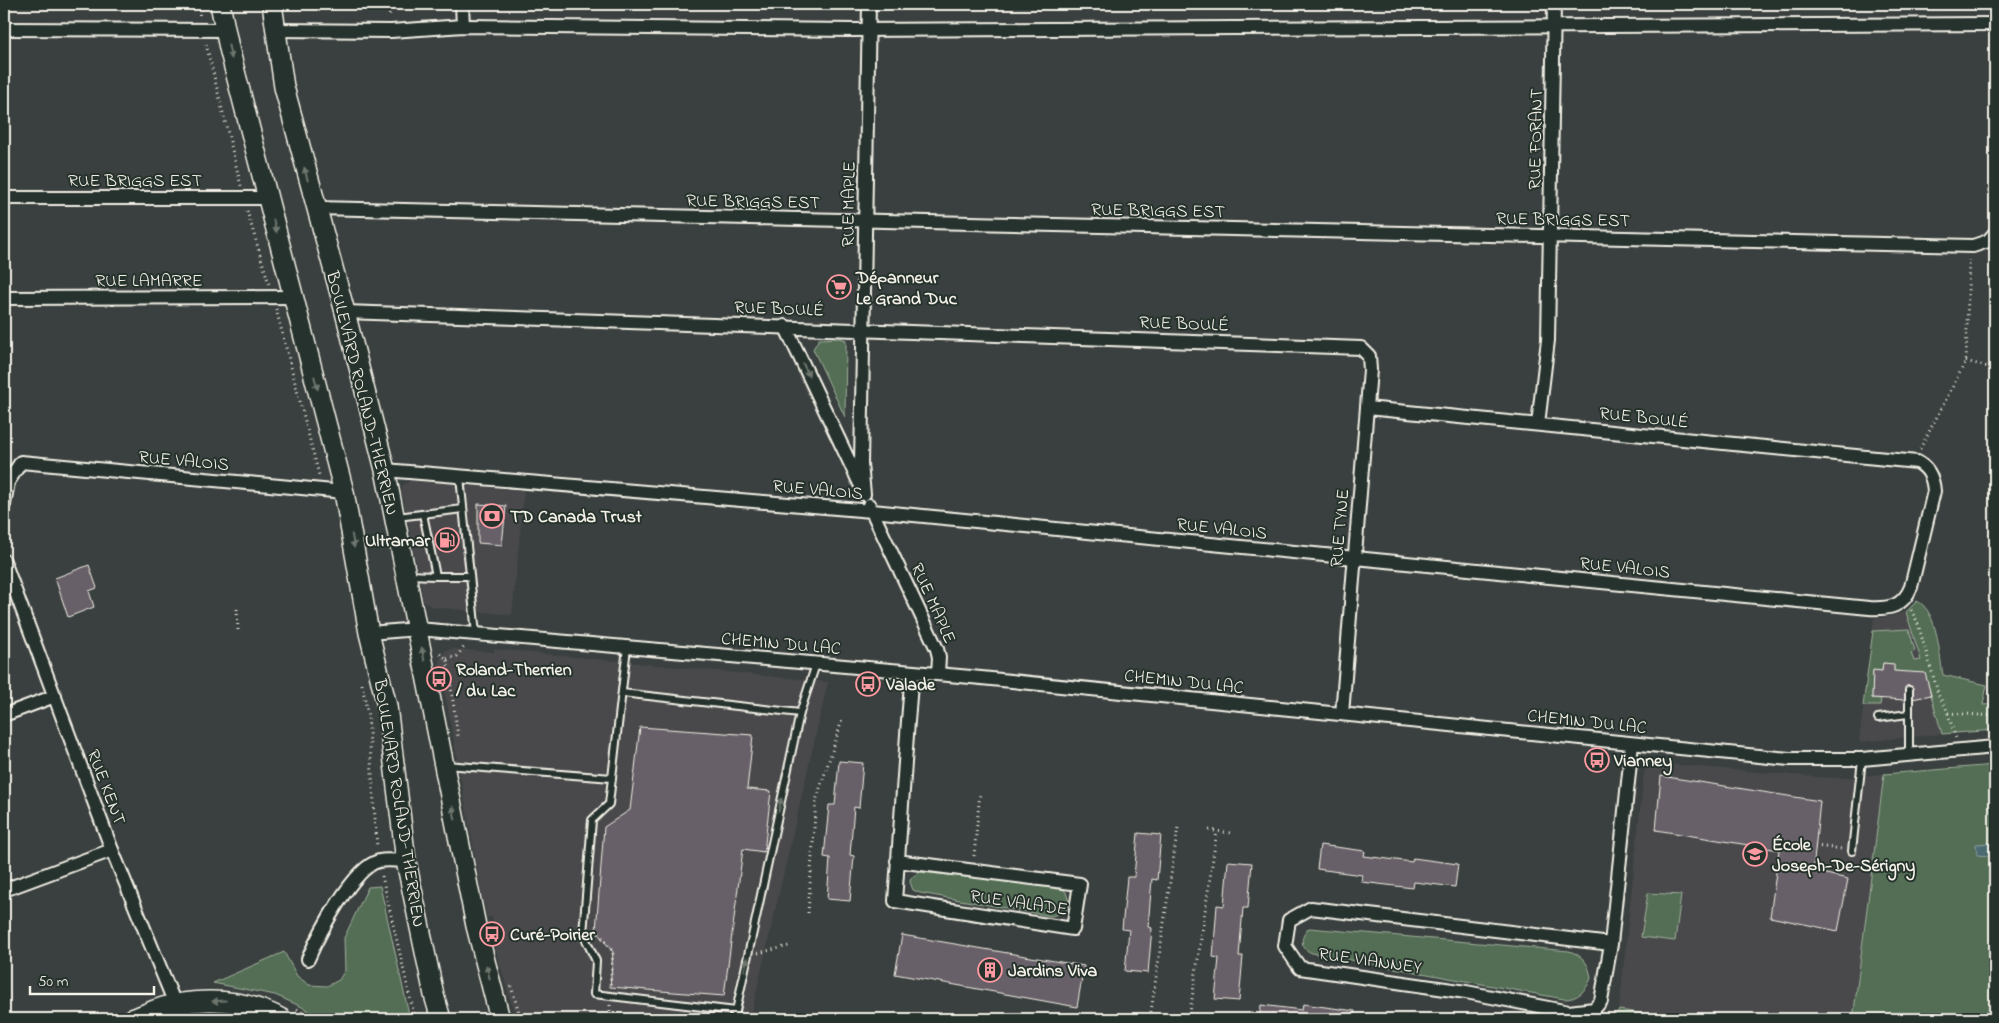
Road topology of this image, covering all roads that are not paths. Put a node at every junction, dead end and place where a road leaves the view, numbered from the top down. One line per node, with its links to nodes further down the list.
1 (220, 4): 11 (main road, BOULEVARD ROLAND-THERRIEN)
2 (272, 4): 12 (main road, BOULEVARD ROLAND-THERRIEN)
3 (462, 4): 7 (street)
4 (869, 4): 10 (street, RUE MAPLE)
5 (1554, 4): 8 (street, RUE FORANT)
6 (1995, 24): 8 (street)
7 (463, 26): 10 (street); 12 (street)
8 (1554, 27): 10 (street); 18 (street, RUE FORANT)
9 (4, 29): 11 (street)
10 (869, 29): 16 (street, RUE MAPLE)
11 (225, 30): 14 (main road, BOULEVARD ROLAND-THERRIEN, one-way to 14)
12 (275, 30): 15 (main road, BOULEVARD ROLAND-THERRIEN, one-way to 12)
13 (4, 198): 14 (street, RUE BRIGGS EST)
14 (267, 198): 20 (main road, BOULEVARD ROLAND-THERRIEN, one-way to 20)
15 (315, 208): 16 (street, RUE BRIGGS EST); 21 (main road, BOULEVARD ROLAND-THERRIEN)
16 (865, 221): 18 (street, RUE BRIGGS EST); 23 (street, RUE MAPLE)
17 (1995, 233): 18 (street, RUE BRIGGS EST)
18 (1551, 237): 26 (street, RUE FORANT)
19 (4, 298): 20 (street, RUE LAMARRE)
20 (293, 298): 30 (main road, BOULEVARD ROLAND-THERRIEN, one-way to 30)
21 (345, 312): 22 (street, RUE BOULÉ); 28 (main road, BOULEVARD ROLAND-THERRIEN)
22 (785, 326): 23 (street, RUE BOULÉ); 31 (street, RUE MAPLE, one-way to 31)
23 (864, 329): 24 (street, RUE BOULÉ); 31 (street, RUE MAPLE)
24 (1361, 348): 25 (street, RUE TYNE)
25 (1367, 408): 26 (street, RUE BOULÉ); 37 (street, RUE TYNE)
26 (1538, 424): 27 (street, RUE BOULÉ)
27 (1918, 456): 37 (street, RUE VALOIS)
28 (385, 470): 29 (street, RUE VALOIS); 36 (main road, BOULEVARD ROLAND-THERRIEN)
29 (460, 477): 33 (lane); 34 (street, RUE VALOIS)
30 (344, 492): 32 (street, RUE VALOIS); 43 (main road, BOULEVARD ROLAND-THERRIEN, one-way to 43)
31 (864, 494): 34 (street, RUE MAPLE)
32 (4, 505)
33 (463, 509): 35 (lane); 41 (lane)
34 (872, 511): 37 (street, RUE VALOIS); 48 (street, RUE MAPLE)
35 (423, 514): 36 (lane); 40 (lane)
36 (395, 518): 39 (main road, BOULEVARD ROLAND-THERRIEN)
37 (1354, 558): 53 (street, RUE TYNE)
38 (4, 561): 51 (street, RUE KENT)
39 (407, 575): 40 (lane); 42 (main road, BOULEVARD ROLAND-THERRIEN)
40 (436, 576): 41 (lane)
41 (470, 576): 44 (lane)
42 (418, 629): 43 (street, CHEMIN DU LAC); 44 (street, CHEMIN DU LAC); 61 (main road, BOULEVARD ROLAND-THERRIEN, one-way to 42)
43 (369, 633): 66 (main road, BOULEVARD ROLAND-THERRIEN)
44 (476, 634): 45 (street, CHEMIN DU LAC)
45 (627, 647): 46 (street, CHEMIN DU LAC); 50 (lane)
46 (816, 664): 47 (street, CHEMIN DU LAC); 52 (lane)
47 (912, 672): 48 (street, CHEMIN DU LAC); 65 (street, RUE VALADE)
48 (938, 674): 53 (street, CHEMIN DU LAC)
49 (1909, 690): 54 (lane)
50 (622, 693): 52 (lane); 62 (lane)
51 (55, 696): 55 (street); 63 (street, RUE KENT)
52 (800, 713): 71 (lane, one-way to 52)
53 (1342, 714): 57 (street, CHEMIN DU LAC)
54 (1908, 714): 56 (lane); 59 (lane)
55 (4, 715)
56 (1878, 718)
57 (1632, 744): 60 (street, CHEMIN DU LAC); 68 (street, RUE VIANNEY)
58 (1995, 747): 59 (street, CHEMIN DU LAC)
59 (1910, 755): 60 (street, CHEMIN DU LAC)
60 (1862, 759): 64 (lane)
61 (445, 765): 62 (lane); 76 (main road, BOULEVARD ROLAND-THERRIEN, one-way to 61)
62 (612, 778): 71 (lane)
63 (112, 850): 67 (street); 70 (street, RUE KENT)
64 (1852, 851)
65 (897, 860): 65 (street, RUE VALADE)
66 (406, 861): 69 (street); 75 (main road, BOULEVARD ROLAND-THERRIEN)
67 (4, 890)
68 (1610, 944): 68 (street, RUE VIANNEY)
69 (308, 959)
70 (175, 1004): 72 (main road); 73 (street, RUE KENT); 74 (main road, one-way to 70)
71 (736, 1011): 77 (lane)
72 (132, 1019)
73 (188, 1019)
74 (282, 1019)
75 (442, 1019)
76 (500, 1019)
77 (734, 1019)

